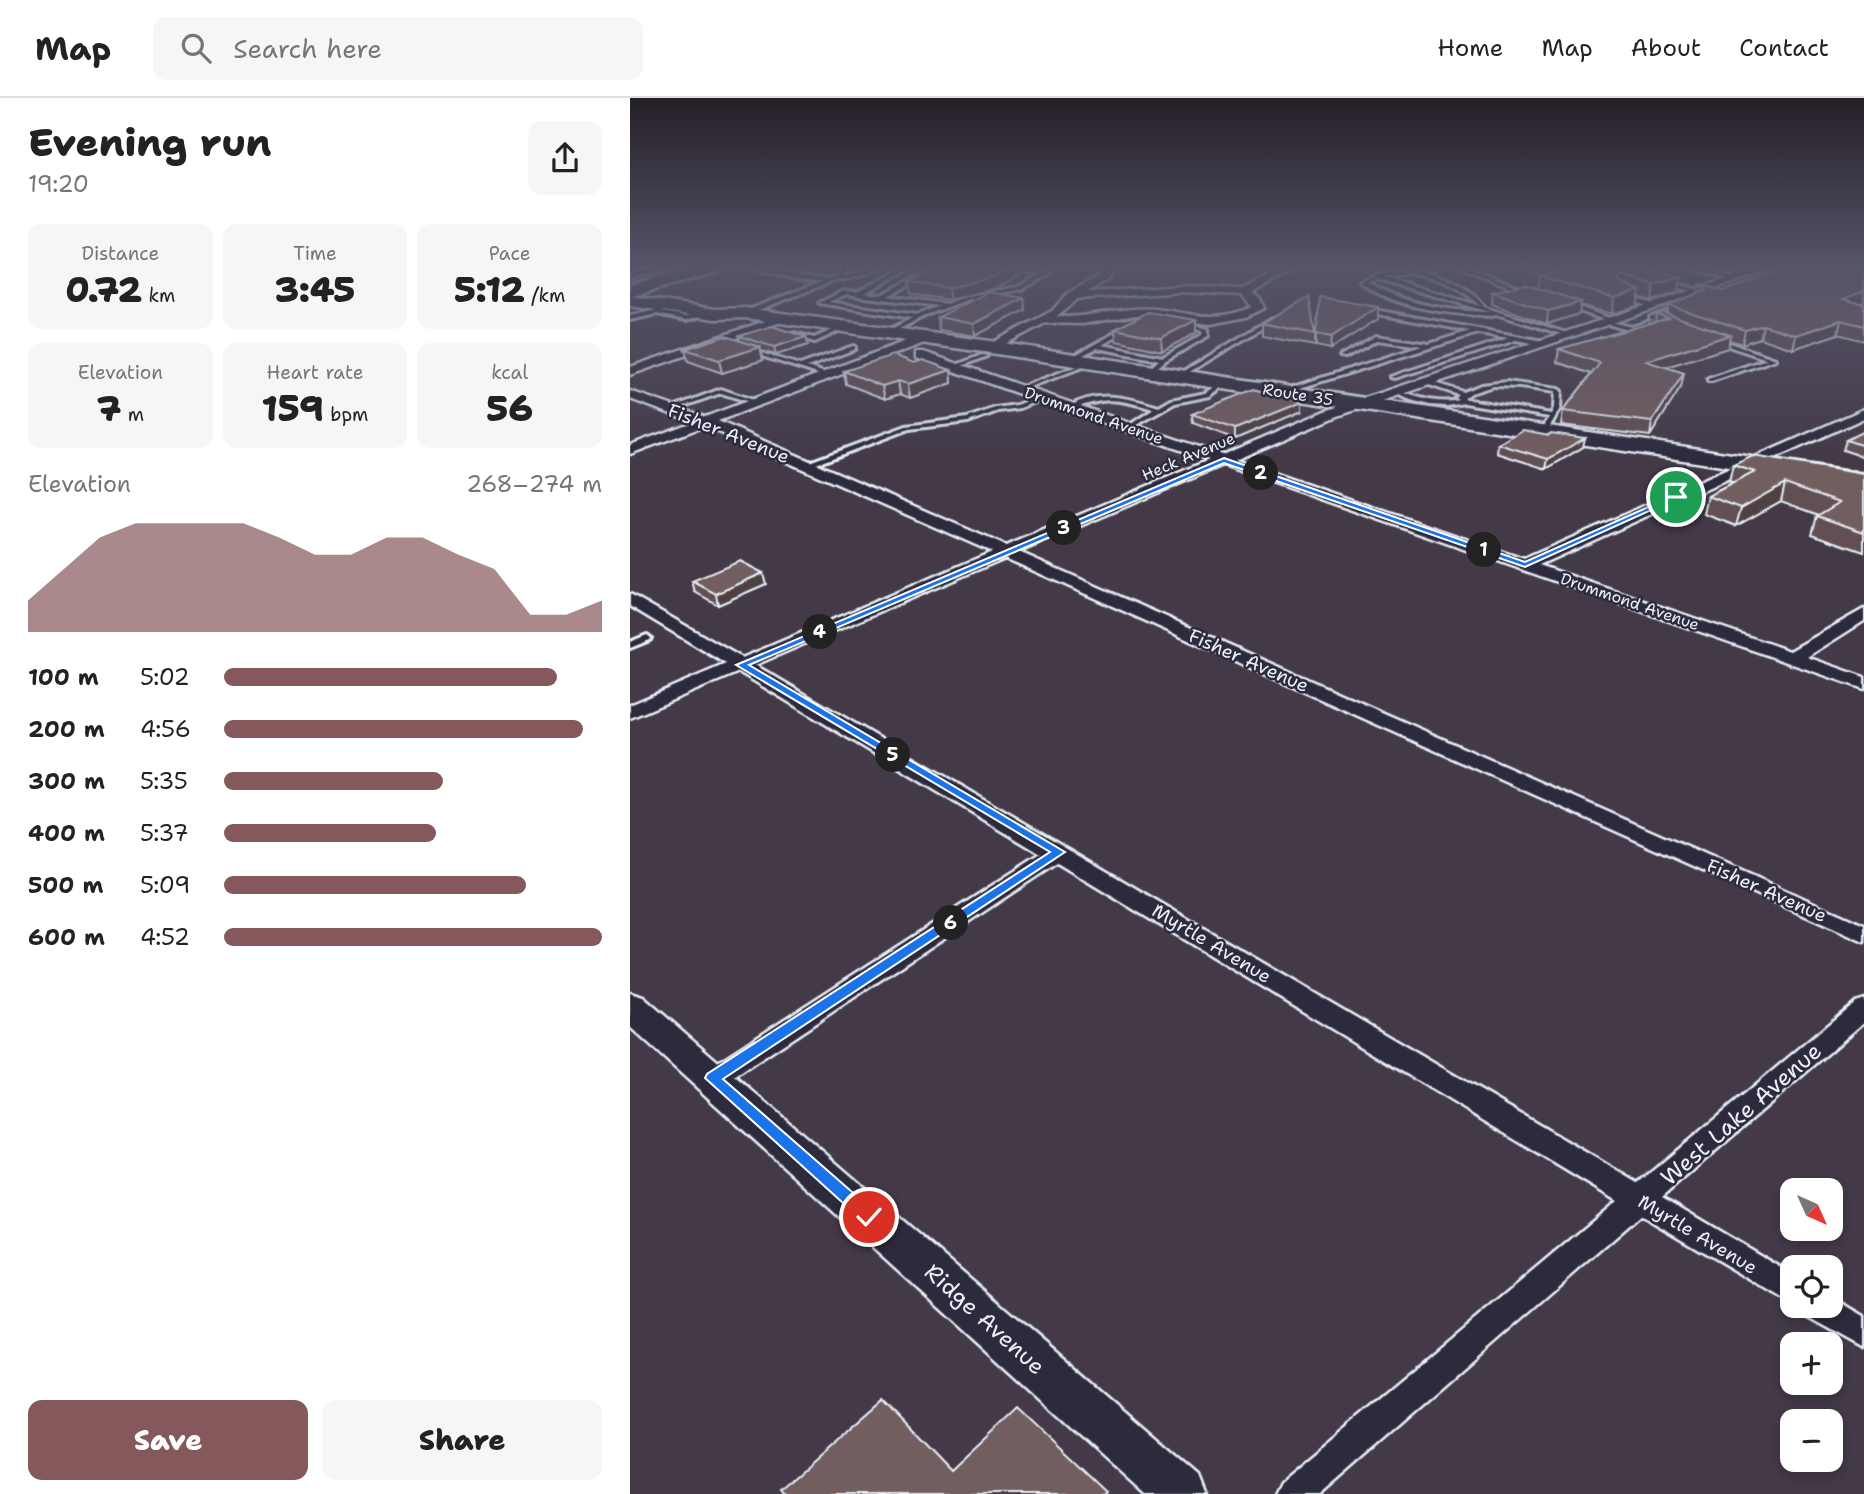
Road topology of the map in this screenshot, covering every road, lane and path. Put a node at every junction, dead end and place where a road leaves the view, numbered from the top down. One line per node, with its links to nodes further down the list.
1 (759, 332): 27 (street)
2 (875, 332): 12 (main road, Route 35)
3 (889, 332): 12 (lane)
4 (1022, 332): 21 (street)
5 (1126, 332): 22 (lane)
6 (1206, 332): 24 (lane)
7 (1251, 332): 30 (lane)
8 (1473, 332): 17 (lane)
9 (1492, 332): 14 (lane)
10 (1561, 332): 13 (lane)
11 (1573, 332): 13 (street, Heck Avenue)
12 (886, 334): 18 (main road, Route 35)
13 (1567, 334): 16 (street, Heck Avenue)
14 (1518, 337): 16 (lane); 29 (lane)
15 (1710, 338): 31 (lane)
16 (1543, 343): 29 (street, Heck Avenue)
17 (1430, 345): 23 (lane); 35 (lane)
18 (921, 347): 21 (main road, Route 35); 26 (street, Drummond Avenue); 28 (street)
19 (852, 348): 25 (lane)
20 (741, 349): 25 (lane)
21 (987, 351): 22 (main road, Route 35); 26 (lane)
22 (1085, 356): 24 (main road, Route 35); 34 (lane)
23 (1343, 356)
24 (1156, 365): 30 (main road, Route 35)
25 (800, 367): 28 (lane)
26 (954, 367): 34 (street, Drummond Avenue)
27 (630, 370)
28 (827, 375): 39 (street)
29 (1422, 375): 33 (street, Heck Avenue); 38 (lane)
30 (1179, 376): 32 (main road, Route 35)
31 (1710, 380)
32 (1224, 383): 35 (main road, Route 35); 43 (lane)
33 (1394, 385): 38 (lane); 40 (street, Heck Avenue)
34 (1020, 389): 37 (street, Drummond Avenue)
35 (1282, 392): 40 (main road, Route 35)
36 (630, 395): 42 (street, Fisher Avenue)
37 (1043, 397): 41 (street, Drummond Avenue); 51 (lane)
38 (1464, 398): 45 (lane); 47 (lane)
39 (756, 402): 42 (lane); 46 (street)
40 (1361, 404): 45 (main road, Route 35); 50 (street, Heck Avenue)
41 (1072, 407): 43 (lane); 48 (street, Drummond Avenue)
42 (671, 409): 46 (street, Fisher Avenue)
43 (1160, 409): 48 (lane)
44 (1864, 414): 52 (street)
45 (1508, 418): 47 (main road, Route 35)
46 (706, 421): 49 (street); 51 (street, Fisher Avenue)
47 (1548, 424): 52 (main road, Route 35)
48 (1130, 428): 50 (street, Drummond Avenue)
49 (630, 450)
50 (1224, 460): 54 (street, Heck Avenue); 55 (street, Drummond Avenue)
51 (808, 464): 54 (street, Fisher Avenue)
52 (1752, 464): 53 (main road, Route 35); 55 (street)
53 (1864, 481)
54 (1007, 552): 61 (street, Heck Avenue); 65 (street, Fisher Avenue)
55 (1525, 565): 60 (street, Drummond Avenue)
56 (630, 599): 61 (street, Myrtle Avenue)
57 (1864, 614): 60 (street)
58 (647, 638): 59 (lane)
59 (630, 645)
60 (1792, 658): 62 (street, Drummond Avenue)
61 (741, 665): 63 (street, Heck Avenue); 64 (street, Myrtle Avenue)
62 (1864, 683)
63 (630, 712)
64 (1059, 852): 68 (street); 69 (street, Myrtle Avenue)
65 (1864, 934)
66 (630, 1006): 68 (street, Ridge Avenue)
67 (1864, 1008): 69 (street, West Lake Avenue)
68 (713, 1078): 73 (street, Ridge Avenue)
69 (1642, 1200): 70 (street, Myrtle Avenue); 74 (street, West Lake Avenue)
70 (1780, 1283)
71 (1838, 1318): 72 (street)
72 (1864, 1333)
73 (1182, 1494)
74 (1293, 1494)

